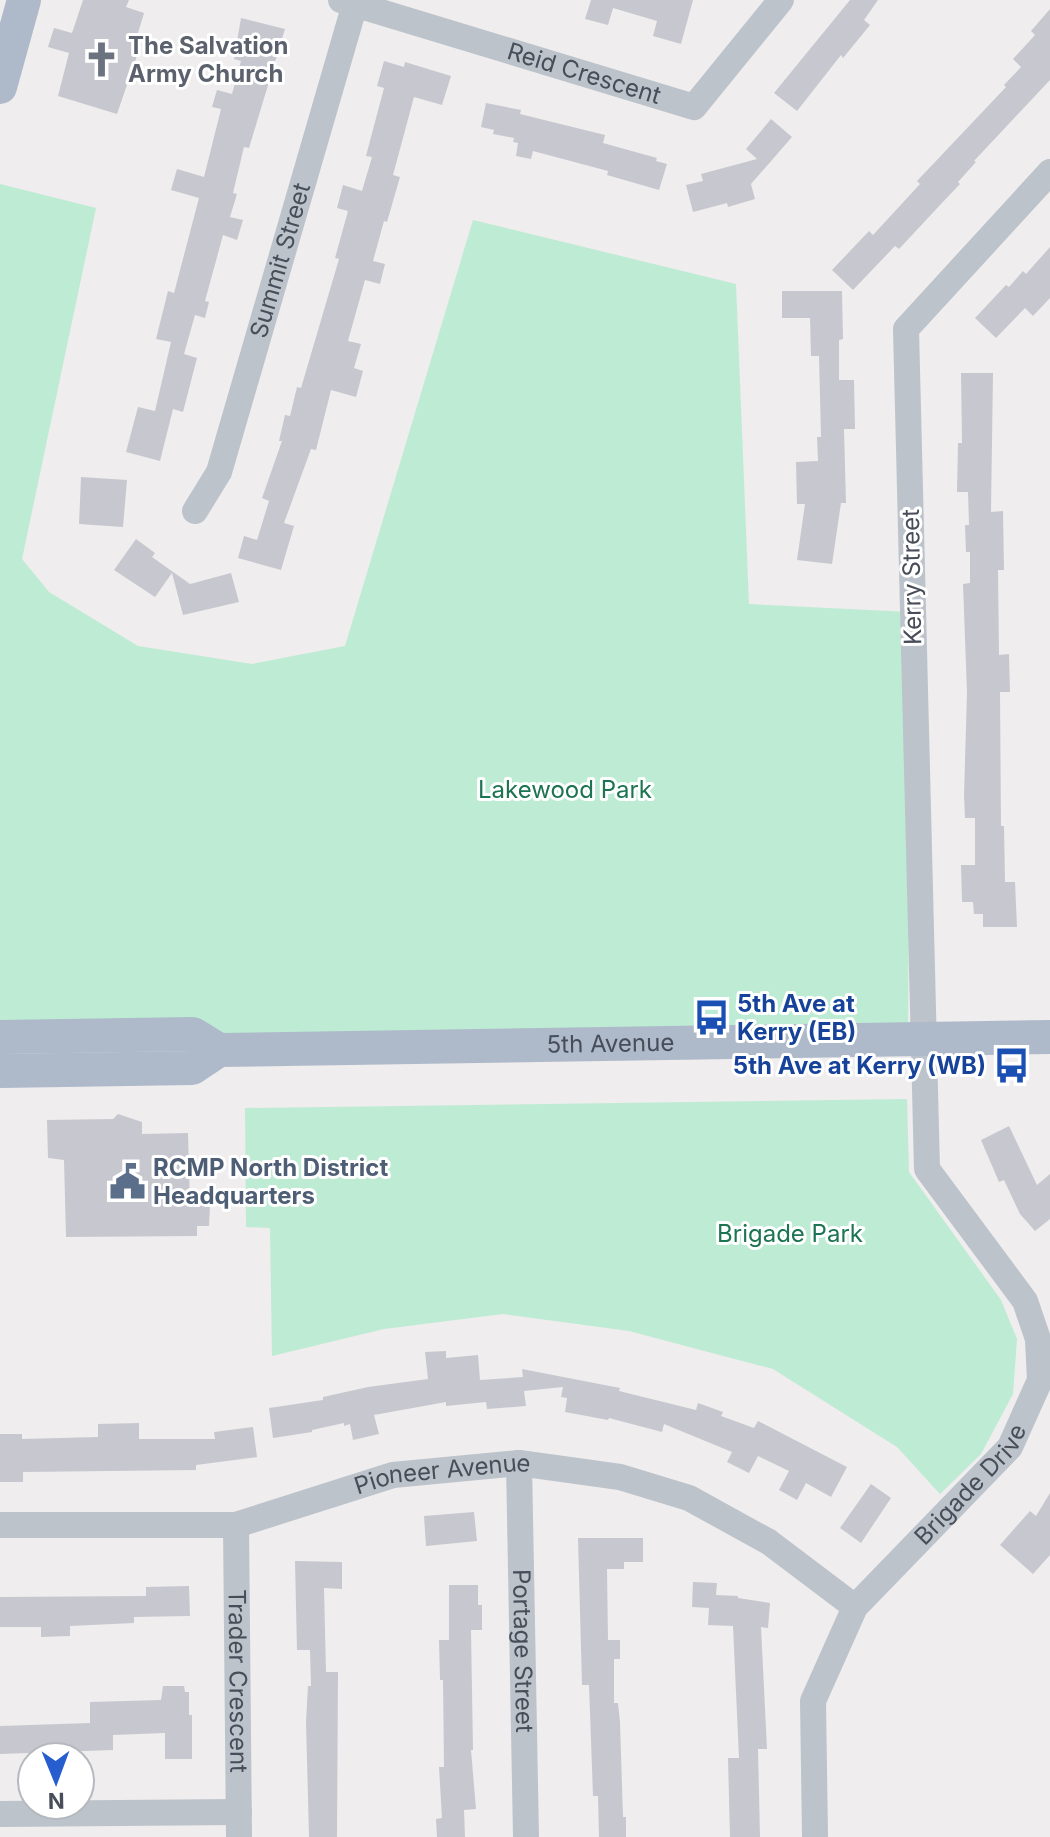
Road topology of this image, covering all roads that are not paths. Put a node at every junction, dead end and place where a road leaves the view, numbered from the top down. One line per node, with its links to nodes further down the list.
1 (24, 0): 4 (main road)
2 (781, 0): 3 (street, Reid Crescent)
3 (348, 2): 6 (street, Summit Street)
4 (0, 87)
5 (1050, 172): 9 (street, Kerry Street)
6 (195, 511)
7 (0, 1037): 10 (main road, 5th Avenue)
8 (1050, 1037): 9 (main road, 5th Avenue)
9 (922, 1039): 10 (main road, 5th Avenue); 15 (street, Brigade Drive)
10 (219, 1050): 11 (main road, 5th Avenue)
11 (0, 1071)
12 (519, 1463): 14 (street, Pioneer Avenue); 15 (street, Pioneer Avenue); 18 (street, Portage Street)
13 (0, 1525): 14 (street, Pioneer Avenue)
14 (236, 1525): 17 (street, Trader Crescent)
15 (855, 1607): 19 (street, Brigade Drive)
16 (0, 1814): 17 (street)
17 (239, 1824)
18 (526, 1837)
19 (815, 1837)

